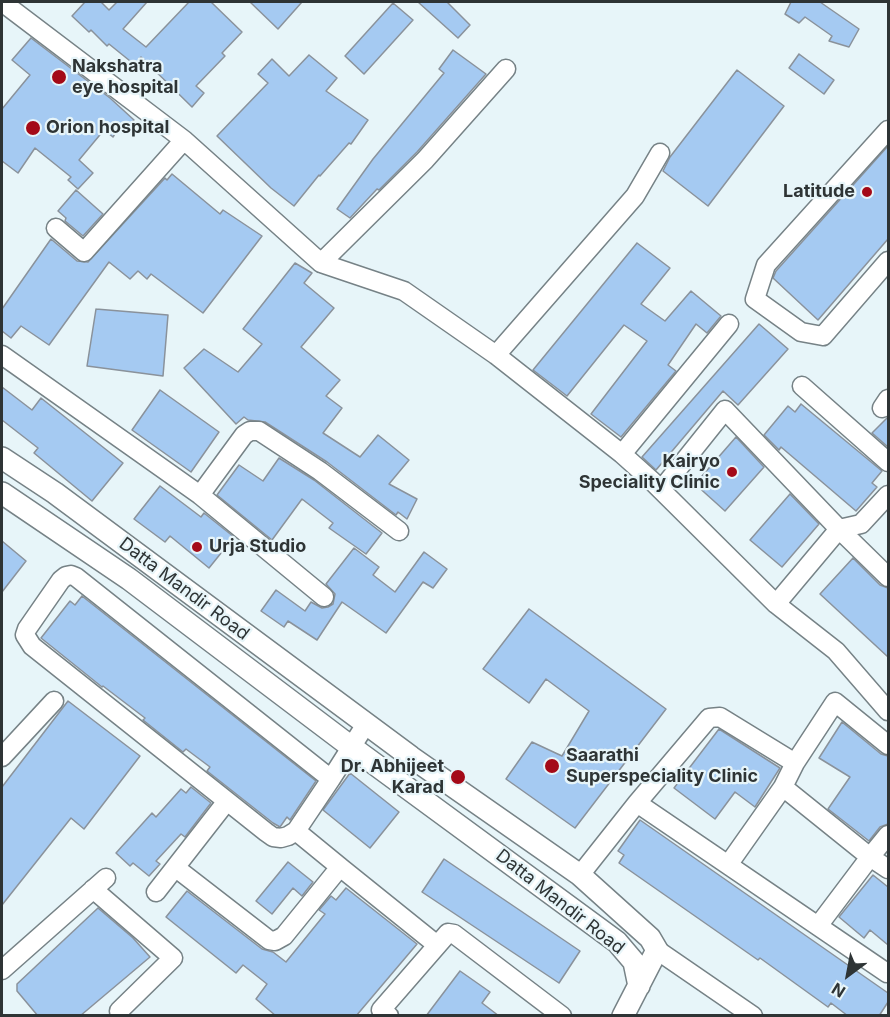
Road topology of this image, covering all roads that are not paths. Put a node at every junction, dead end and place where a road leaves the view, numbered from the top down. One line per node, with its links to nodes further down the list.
1 (2, 3): 4 (street)
2 (506, 69): 8 (street)
3 (888, 130): 7 (street)
4 (184, 140): 6 (street); 8 (street)
5 (660, 153): 10 (street)
6 (56, 228)
7 (888, 261)
8 (321, 263): 10 (street)
9 (729, 324): 13 (street)
10 (496, 355): 13 (street)
11 (2, 356): 18 (street)
12 (802, 386): 15 (street)
13 (622, 454): 16 (street)
14 (2, 458): 27 (street, Datta Mandir Road)
15 (888, 462)
16 (661, 490): 20 (street); 24 (street)
17 (2, 493): 29 (street, Datta Mandir Road)
18 (200, 495): 21 (street); 23 (street)
19 (888, 495): 20 (street)
20 (839, 529): 22 (street); 24 (street)
21 (399, 531)
22 (888, 577)
23 (324, 597)
24 (776, 604): 26 (street)
25 (54, 701): 30 (street)
26 (888, 709)
27 (366, 724): 29 (street); 43 (street, Datta Mandir Road)
28 (888, 745): 31 (street)
29 (352, 746): 32 (street); 50 (street, Datta Mandir Road)
30 (2, 757)
31 (795, 763): 33 (street); 35 (street)
32 (332, 779): 34 (street); 36 (street)
33 (783, 787): 38 (street); 39 (street)
34 (227, 801): 36 (street); 41 (street)
35 (637, 803): 39 (street); 43 (street)
36 (296, 831): 40 (street)
37 (888, 835): 38 (street)
38 (870, 856): 42 (street); 45 (street)
39 (728, 865): 45 (street)
40 (340, 867): 41 (street); 46 (street)
41 (176, 868): 44 (street)
42 (888, 869)
43 (580, 875): 47 (street, Datta Mandir Road)
44 (156, 892)
45 (818, 926): 49 (street)
46 (437, 945): 51 (street); 53 (street)
47 (657, 950): 50 (street); 56 (street)
48 (2, 970): 52 (street)
49 (887, 973)
50 (639, 986): 55 (street)
51 (534, 1007): 54 (street)
52 (119, 1011)
53 (382, 1014)
54 (562, 1016)
55 (623, 1016)
56 (753, 1016)

